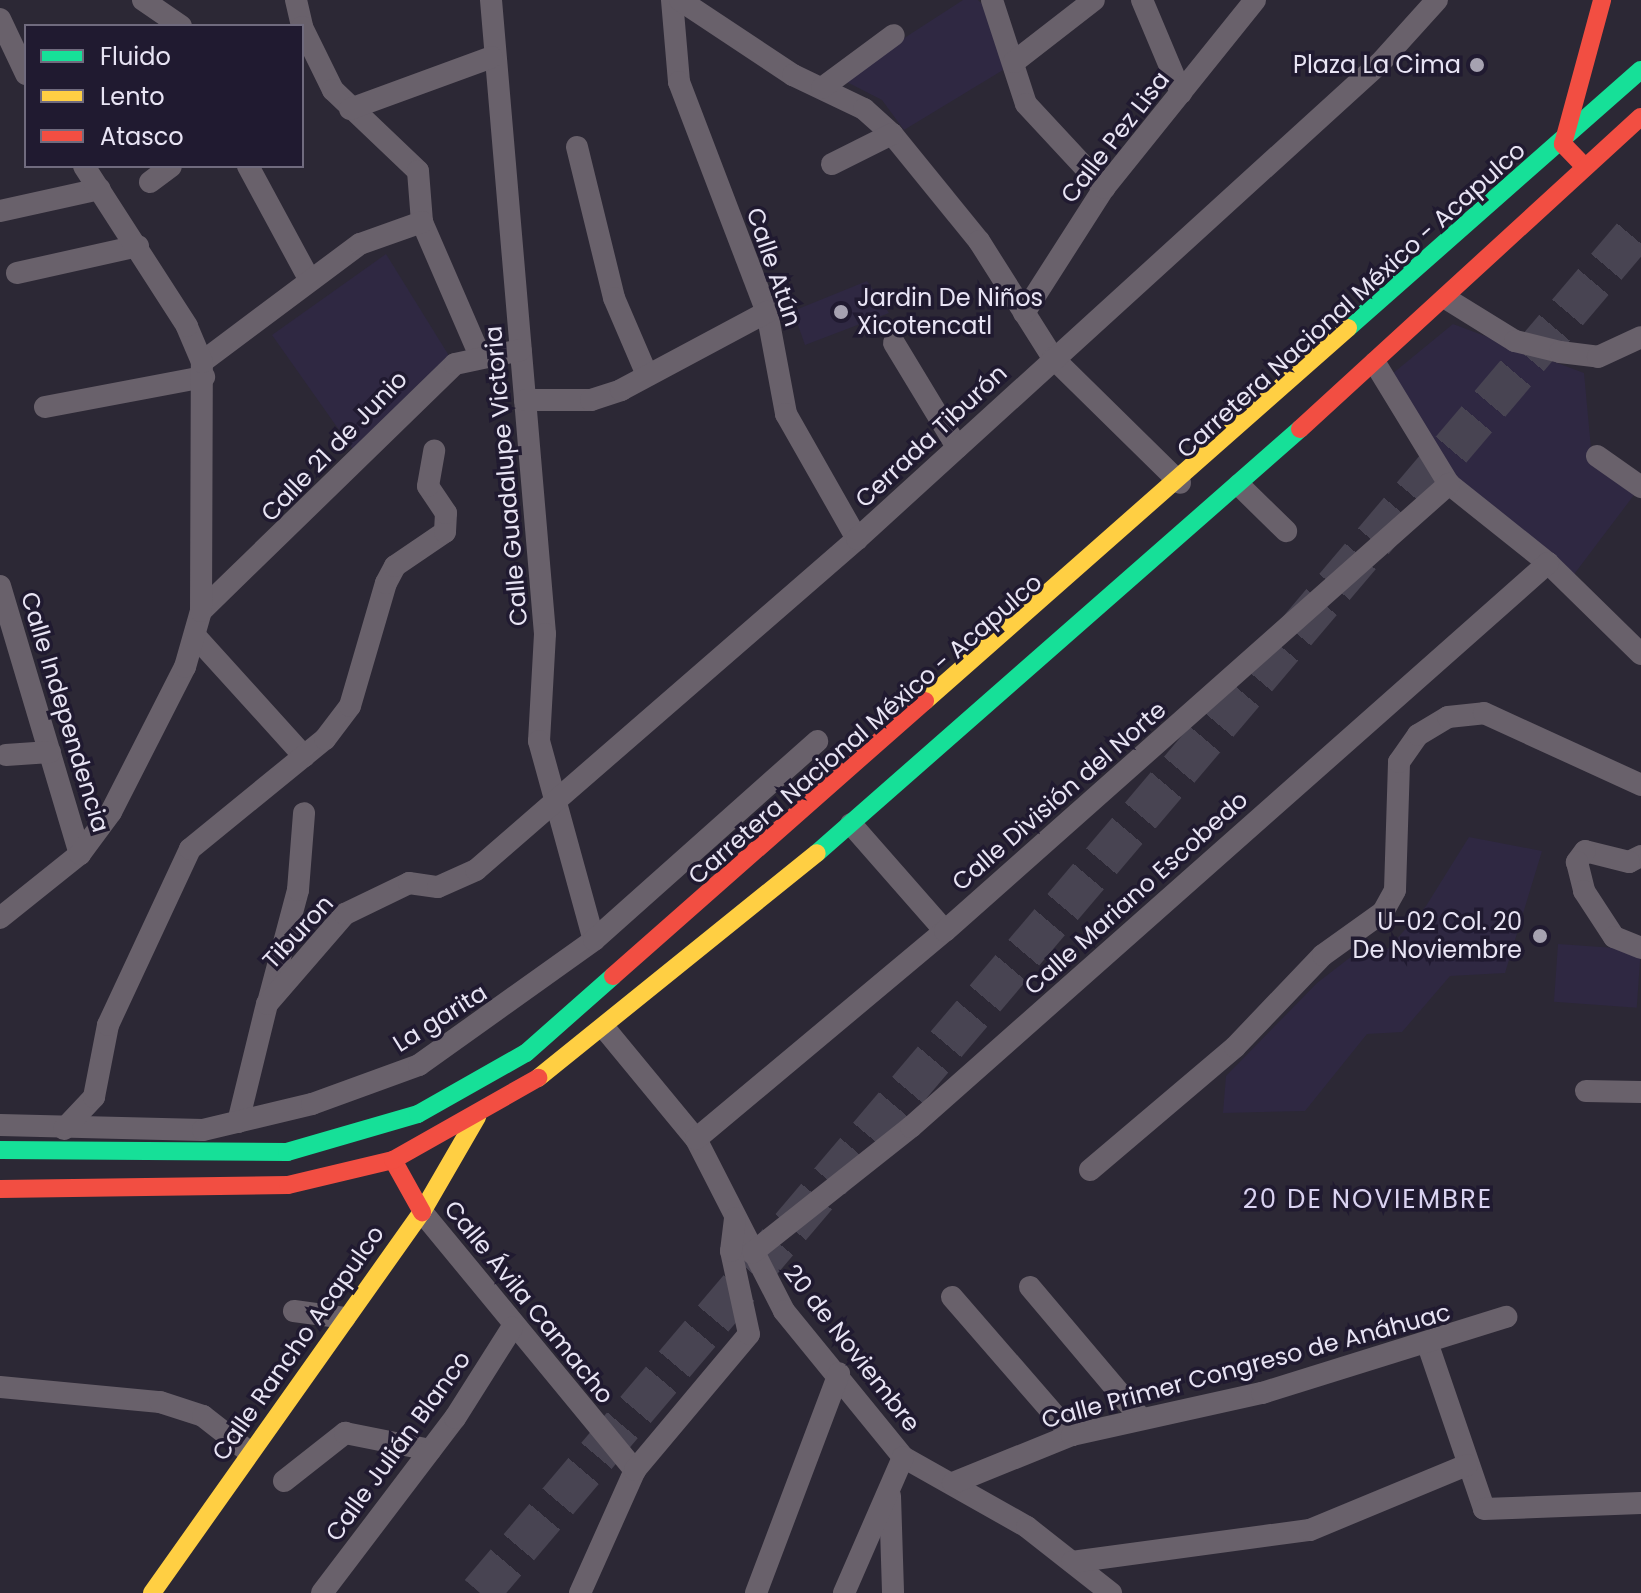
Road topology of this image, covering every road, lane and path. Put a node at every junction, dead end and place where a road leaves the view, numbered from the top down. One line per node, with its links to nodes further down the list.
1 (143, 0): 13 (street)
2 (296, 0): 14 (street)
3 (491, 0): 17 (street, Calle Guadalupe Victoria)
4 (672, 0): 42 (street, Calle Atún)
5 (680, 0): 21 (street)
6 (992, 0): 18 (street)
7 (1094, 0): 18 (street)
8 (1142, 0): 22 (street)
9 (1255, 0): 22 (street, Calle Pez Lisa)
10 (1437, 0): 48 (street, Cerrada Tiburón)
11 (1602, 0): 26 (main road)
12 (0, 19): 19 (street)
13 (178, 24)
14 (302, 24)
15 (304, 33): 23 (street)
16 (894, 35): 21 (street)
17 (492, 57): 23 (street); 46 (street, Calle Guadalupe Victoria)
18 (1014, 62): 34 (street)
19 (24, 70)
20 (1641, 70): 26 (main road, Carretera Nacional México - Acapulco)
21 (822, 88): 25 (street)
22 (1181, 93): 34 (street, Calle Pez Lisa)
23 (350, 109): 37 (street)
24 (1641, 117): 29 (main road)
25 (892, 134): 28 (street); 43 (street)
26 (1563, 144): 29 (main road); 57 (main road, Carretera Nacional México - Acapulco)
27 (577, 147): 51 (street)
28 (832, 164)
29 (1585, 167): 41 (main road)
30 (85, 168): 35 (street)
31 (168, 168): 33 (street)
32 (249, 168): 40 (street)
33 (150, 182)
34 (1104, 188): 43 (street, Calle Pez Lisa)
35 (100, 189): 36 (street); 38 (street)
36 (0, 211)
37 (422, 222): 40 (street); 47 (street)
38 (138, 246): 39 (street); 50 (street)
39 (17, 273)
40 (309, 279): 50 (street)
41 (1447, 299): 44 (street); 49 (main road)
42 (767, 312): 51 (street); 62 (street, Calle Atún)
43 (1024, 313): 48 (street)
44 (1641, 337)
45 (894, 343): 54 (street)
46 (521, 350): 47 (street, Calle 21 de Junio); 52 (street, Calle Guadalupe Victoria)
47 (479, 354): 65 (street, Calle 21 de Junio)
48 (1053, 358): 54 (street, Cerrada Tiburón); 57 (street)
49 (1375, 363): 58 (street); 59 (main road)
50 (203, 370): 53 (street); 65 (street)
51 (647, 375): 52 (street)
52 (525, 400): 74 (street, Calle Guadalupe Victoria)
53 (45, 407)
54 (957, 447): 62 (street, Cerrada Tiburón)
55 (434, 451): 72 (street)
56 (1597, 456): 60 (street)
57 (1180, 483): 92 (main road, Carretera Nacional México - Acapulco)
58 (1449, 484): 63 (street); 80 (street, Calle División del Norte)
59 (1239, 485): 61 (street); 76 (main road)
60 (1641, 487)
61 (1286, 531)
62 (857, 539): 74 (street, Cerrada Tiburón)
63 (1548, 563): 68 (street); 98 (street, Calle Mariano Escobedo)
64 (0, 586): 67 (street, Calle Independencia)
65 (201, 611): 66 (street)
66 (196, 637): 72 (street); 77 (street)
67 (8, 639): 70 (street, Calle Independencia)
68 (1641, 654)
69 (817, 741): 81 (street, La garita)
70 (50, 752): 71 (street); 77 (street, Calle Independencia)
71 (6, 755)
72 (304, 756): 90 (street)
73 (1641, 785): 94 (street)
74 (556, 801): 81 (street, Calle Guadalupe Victoria); 83 (street, Tiburon)
75 (304, 813): 83 (street)
76 (851, 824): 80 (street); 84 (main road)
77 (80, 854): 79 (street)
78 (1641, 856): 82 (street)
79 (3, 911)
80 (945, 931): 91 (street, Calle División del Norte)
81 (594, 940): 88 (street, La garita)
82 (1641, 948)
83 (267, 1004): 88 (street, Tiburon)
84 (606, 1030): 87 (main road); 91 (street, 20 de Noviembre)
85 (1586, 1091): 86 (street)
86 (1641, 1092)
87 (477, 1117): 93 (main road); 96 (main road, Calle Rancho Acapulco)
88 (238, 1122): 90 (street, La garita)
89 (0, 1125): 90 (street, La garita)
90 (64, 1129)
91 (696, 1139): 97 (street, 20 de Noviembre)
92 (0, 1150)
93 (393, 1160): 95 (main road); 96 (main road, Calle Ávila Camacho)
94 (1090, 1170)
95 (0, 1189)
96 (422, 1212): 103 (main road, Calle Rancho Acapulco); 104 (street, Calle Ávila Camacho)
97 (735, 1218): 98 (street, 20 de Noviembre); 114 (street)
98 (752, 1253): 106 (street, 20 de Noviembre)
99 (1030, 1287): 108 (street)
100 (952, 1297): 109 (street)
101 (294, 1311): 103 (street)
102 (1506, 1317): 105 (street, Calle Primer Congreso de Anáhuac)
103 (345, 1318): 111 (main road, Calle Rancho Acapulco)
104 (512, 1328): 110 (street, Calle Julián Blanco); 114 (street, Calle Ávila Camacho)
105 (1428, 1345): 108 (street, Calle Primer Congreso de Anáhuac); 113 (street)
106 (839, 1373): 112 (street, 20 de Noviembre); 123 (street)
107 (0, 1387): 111 (street)
108 (1140, 1417): 109 (street, Calle Primer Congreso de Anáhuac)
109 (1072, 1435): 116 (street, Calle Primer Congreso de Anáhuac)
110 (430, 1450): 115 (street); 121 (street, Calle Julián Blanco)
111 (249, 1452): 120 (main road, Calle Rancho Acapulco)
112 (903, 1457): 116 (street); 117 (street)
113 (1467, 1465): 118 (street); 119 (street)
114 (635, 1470): 122 (street)
115 (284, 1481)
116 (953, 1483): 119 (street)
117 (890, 1487): 124 (street); 125 (street)
118 (1641, 1503)
119 (1072, 1562): 126 (street)
120 (152, 1593)
121 (322, 1593)
122 (580, 1593)
123 (756, 1593)
124 (844, 1593)
125 (893, 1593)
126 (1111, 1593)

